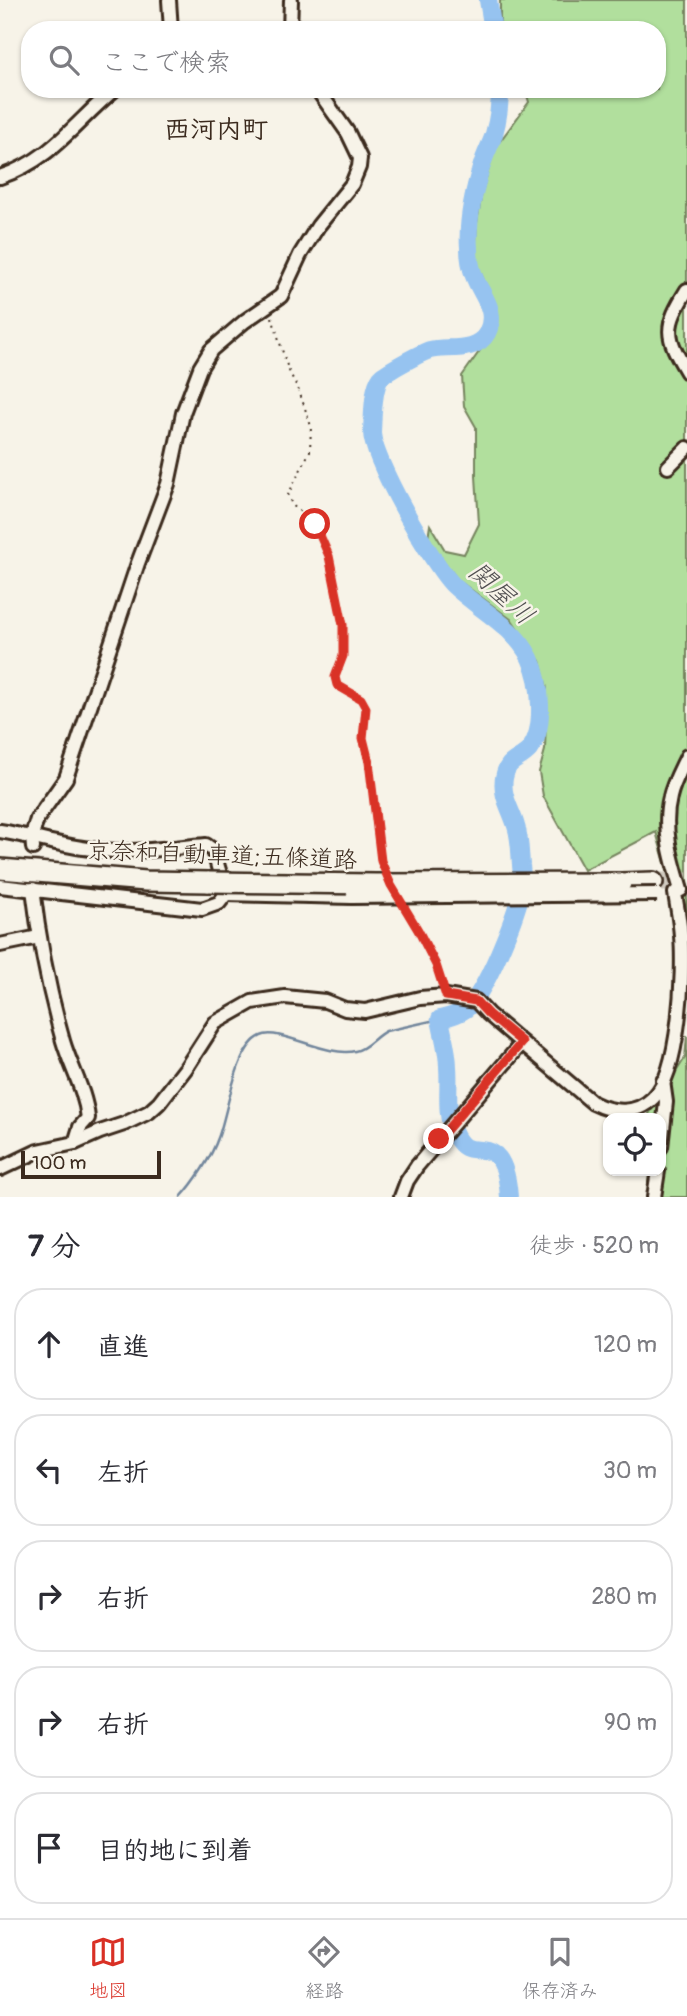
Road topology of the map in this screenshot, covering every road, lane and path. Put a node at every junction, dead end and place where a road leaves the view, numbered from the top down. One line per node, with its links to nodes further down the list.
1 (169, 0): 3 (street)
2 (291, 0): 4 (street)
3 (170, 21)
4 (290, 21)
5 (104, 98): 7 (street)
6 (323, 98): 9 (street)
7 (0, 177)
8 (687, 290): 10 (street)
9 (268, 306): 15 (street); 17 (path)
10 (687, 372)
11 (687, 448): 12 (street)
12 (668, 467)
13 (687, 757): 21 (street)
14 (0, 831): 15 (street)
15 (33, 842): 22 (street)
16 (0, 869): 19 (highway, 京奈和自動車道;五條道路, bridge)
17 (386, 873)
18 (0, 886): 20 (street)
19 (655, 888): 21 (street); 22 (street, bridge)
20 (33, 889): 22 (street); 24 (street)
21 (681, 890): 28 (street)
22 (226, 894)
23 (404, 908): 26 (path)
24 (38, 937): 25 (street); 30 (street)
25 (0, 945)
26 (446, 996): 27 (street); 30 (street)
27 (522, 1042): 28 (street); 33 (street)
28 (663, 1081): 29 (street)
29 (665, 1113)
30 (75, 1143): 31 (street)
31 (0, 1169)
32 (657, 1176): 34 (street)
33 (401, 1197)
34 (654, 1197)

